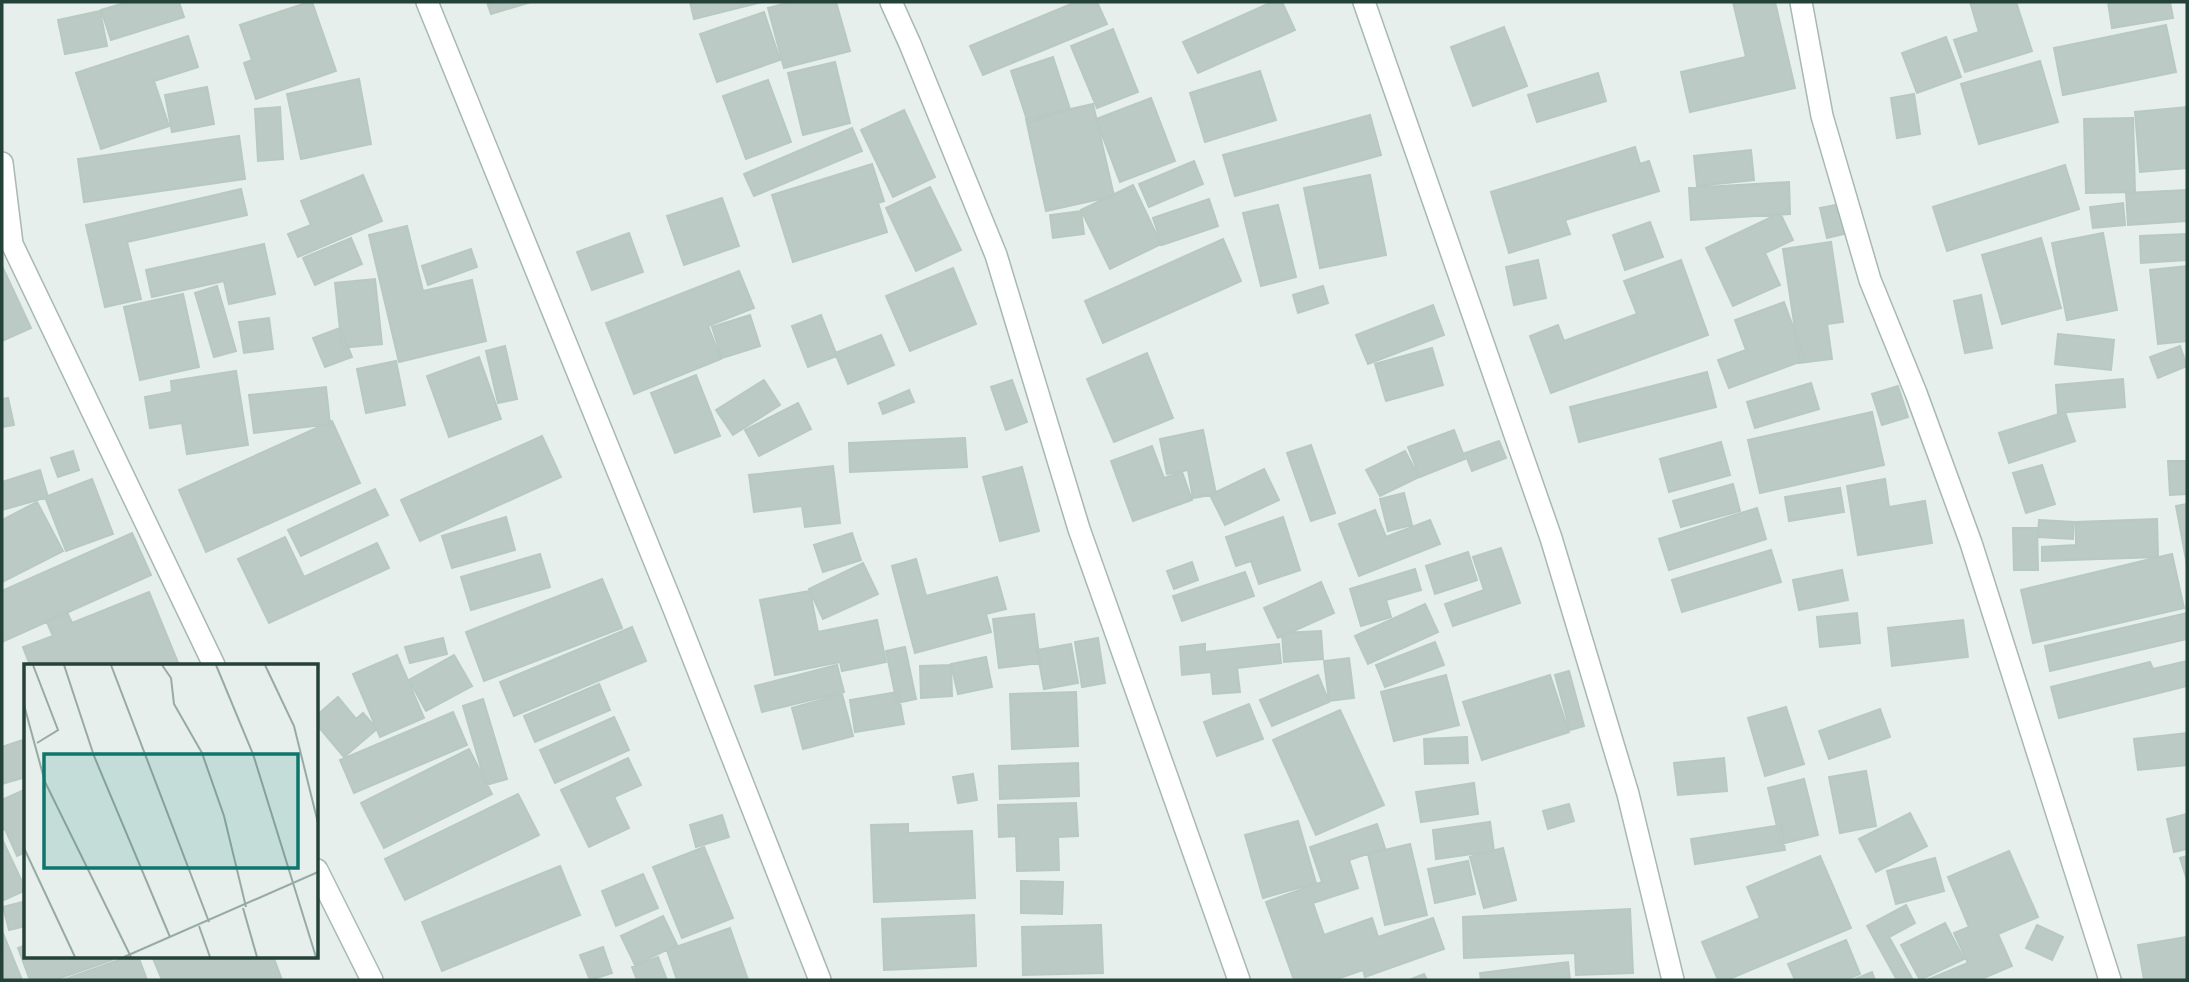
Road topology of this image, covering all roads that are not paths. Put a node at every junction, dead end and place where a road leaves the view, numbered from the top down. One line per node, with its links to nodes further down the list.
1 (427, 2): 9 (street)
2 (891, 2): 10 (street)
3 (1364, 2): 11 (street)
4 (1801, 2): 12 (street)
5 (2, 163): 6 (street)
6 (214, 664)
7 (318, 872): 8 (street)
8 (372, 980)
9 (820, 980)
10 (1239, 980)
11 (1674, 980)
12 (2110, 980)

